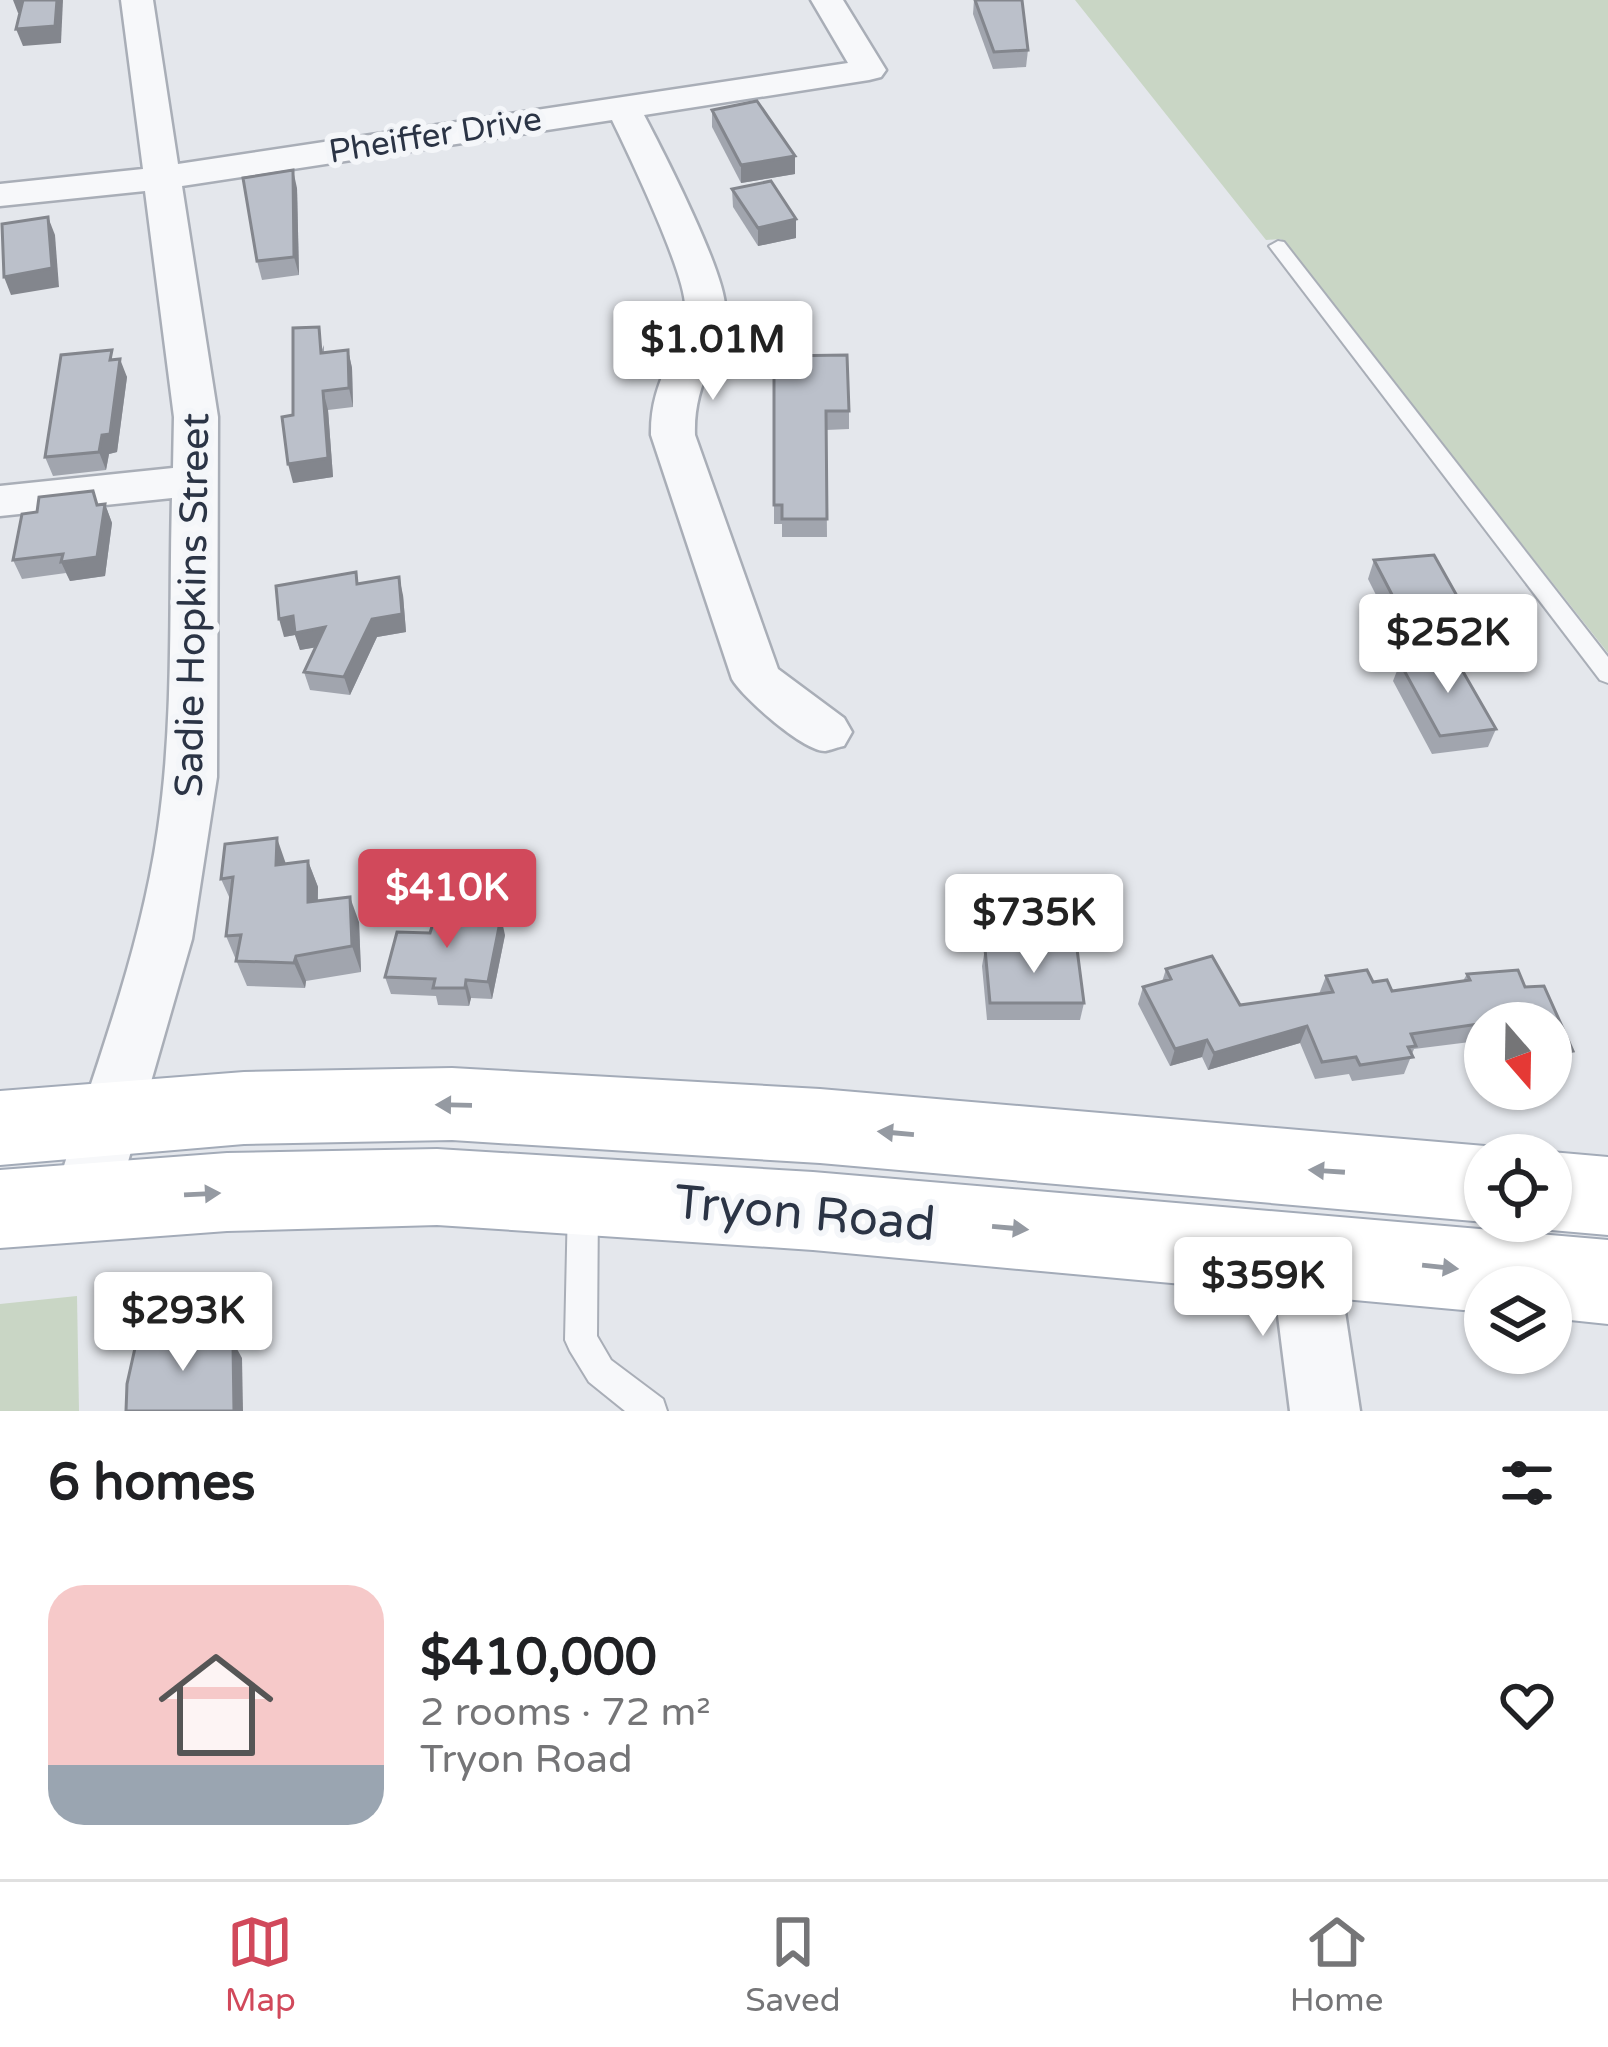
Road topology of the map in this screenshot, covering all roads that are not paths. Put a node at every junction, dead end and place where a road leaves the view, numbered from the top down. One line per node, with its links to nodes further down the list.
1 (137, 0): 4 (street, Sadie Hopkins Street)
2 (826, 0): 3 (street, Pheiffer Drive)
3 (622, 105): 4 (street, Pheiffer Drive); 10 (street)
4 (160, 178): 5 (street, Pheiffer Drive); 7 (street, Sadie Hopkins Street)
5 (0, 195)
6 (1279, 247): 9 (lane)
7 (195, 481): 8 (street); 11 (street, Sadie Hopkins Street)
8 (0, 501)
9 (1608, 674)
10 (826, 732)
11 (108, 1118): 12 (main road, Tryon Road); 13 (main road, Tryon Road, one-way to 11); 17 (street, Sadie Hopkins Street)
12 (0, 1128)
13 (1464, 1182)
14 (1572, 1193): 16 (main road)
15 (583, 1195): 17 (main road, Tryon Road, one-way to 15); 19 (main road, Tryon Road, one-way to 19); 21 (lane)
16 (1608, 1196)
17 (85, 1200): 18 (main road, Tryon Road)
18 (0, 1209)
19 (1303, 1252): 20 (main road, Tryon Road, one-way to 20); 22 (street)
20 (1608, 1282)
21 (651, 1411)
22 (1325, 1411)

